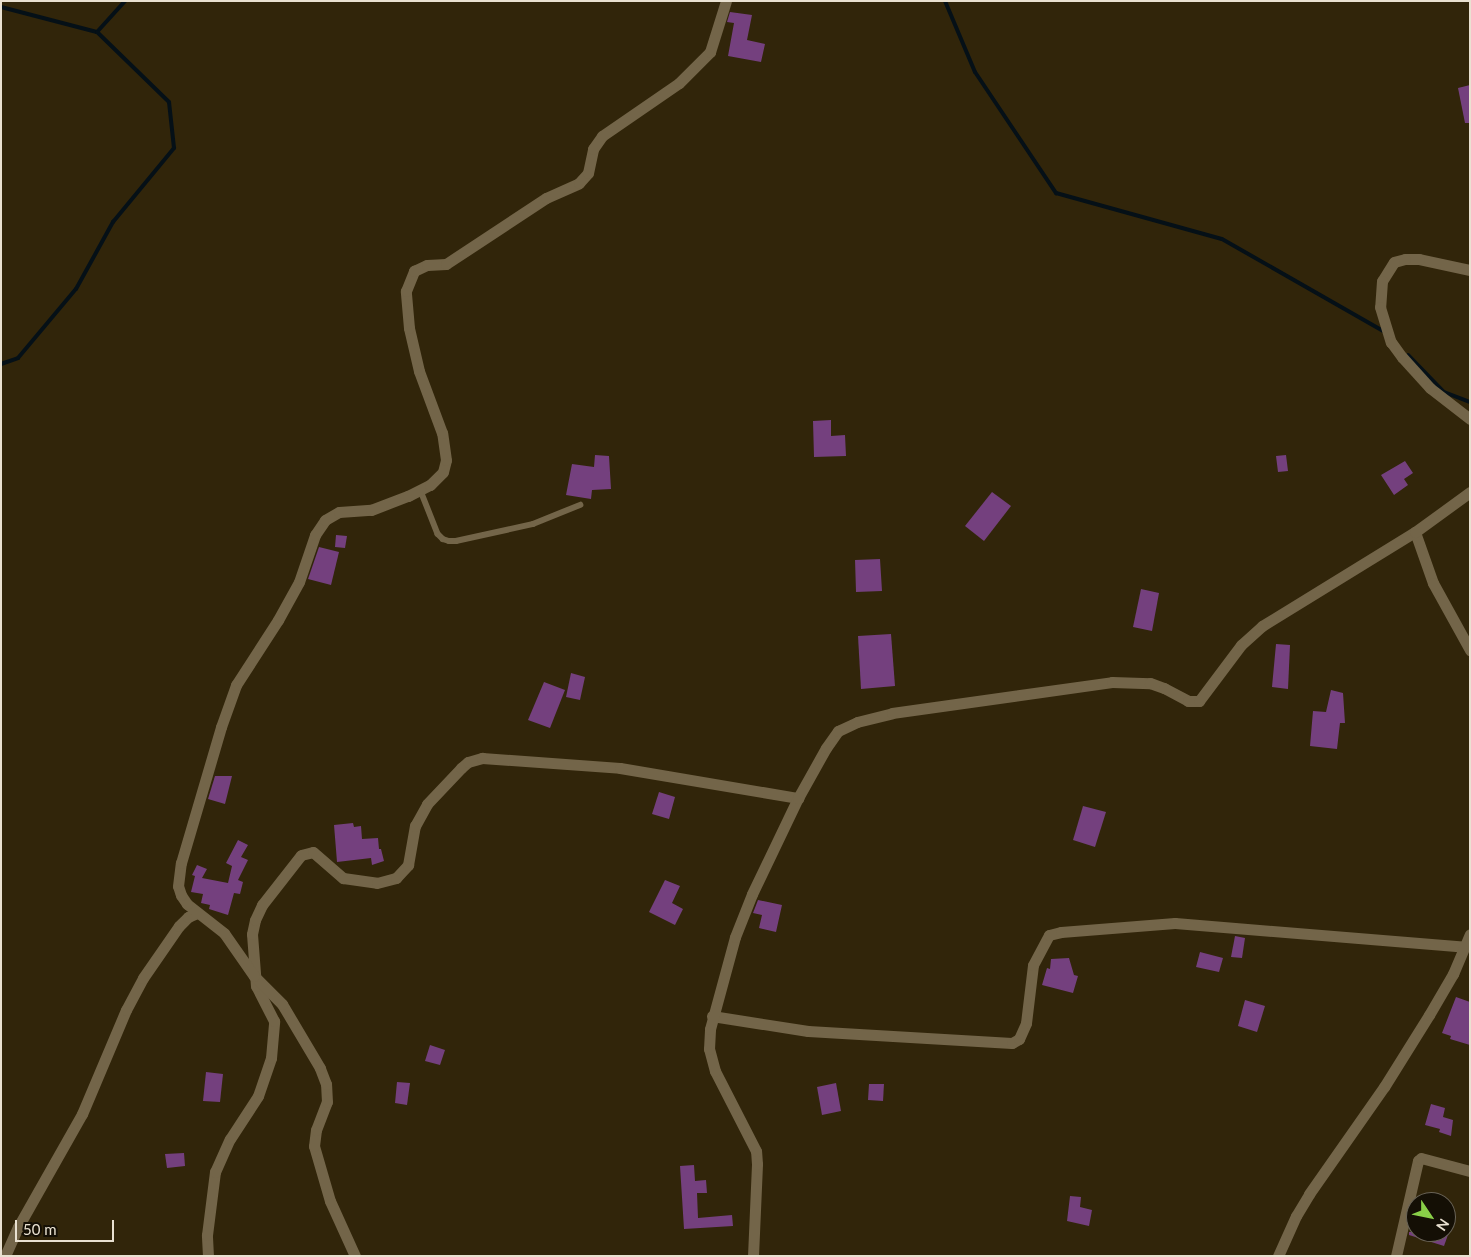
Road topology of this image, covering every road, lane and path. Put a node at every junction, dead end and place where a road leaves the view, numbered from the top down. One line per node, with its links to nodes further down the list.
1 (726, 1): 4 (street)
2 (1470, 270): 3 (street)
3 (1470, 419)
4 (421, 491): 6 (lane); 10 (street)
5 (1470, 492): 7 (street)
6 (580, 505)
7 (1415, 532): 8 (street); 9 (street)
8 (1470, 650)
9 (798, 798): 13 (street); 14 (street)
10 (197, 913): 13 (street); 16 (street)
11 (1470, 934): 12 (street)
12 (1465, 947): 14 (street); 20 (street)
13 (254, 976): 17 (street); 18 (street)
14 (712, 1016): 19 (street)
15 (1470, 1171): 21 (street)
16 (5, 1256)
17 (208, 1256)
18 (356, 1256)
19 (753, 1256)
20 (1278, 1256)
21 (1396, 1256)

